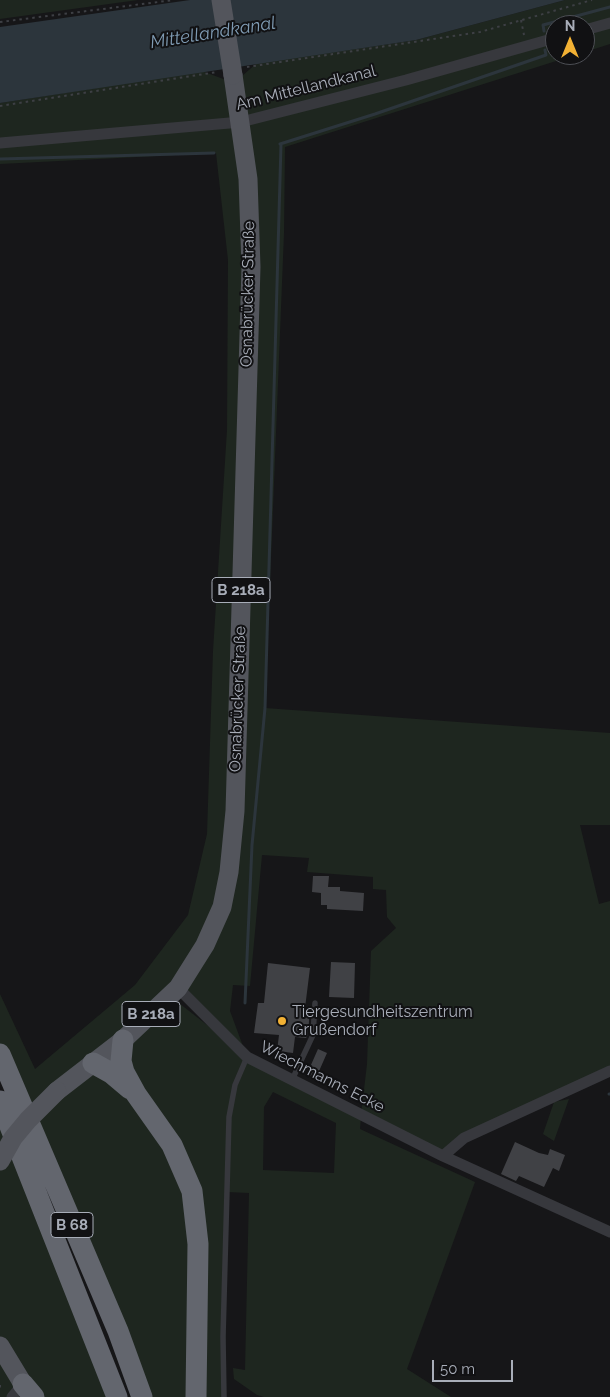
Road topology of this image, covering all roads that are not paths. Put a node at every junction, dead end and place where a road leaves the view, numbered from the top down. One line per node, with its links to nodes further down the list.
1 (221, 0): 5 (main road, Osnabrücker Straße / B 218a, bridge)
2 (610, 23): 3 (street)
3 (595, 27)
4 (545, 41): 5 (street, Am Mittellandkanal)
5 (241, 122): 6 (street, Am Mittellandkanal); 7 (main road, Osnabrücker Straße / B 218a)
6 (0, 143)
7 (178, 988): 9 (main road, Osnabrücker Straße / B 218a); 11 (street, Wiechmanns Ecke)
8 (315, 1003): 14 (lane)
9 (123, 1040): 12 (main road, Osnabrücker Straße / B 218a); 15 (highway)
10 (0, 1054): 23 (highway, B 68)
11 (247, 1057): 14 (street, Wiechmanns Ecke); 25 (lane)
12 (93, 1063): 15 (highway); 18 (main road, Osnabrücker Straße / B 218a, bridge)
13 (610, 1071): 17 (street)
14 (292, 1080): 17 (street, Wiechmanns Ecke)
15 (136, 1094): 24 (highway)
16 (0, 1101): 22 (highway, B 68)
17 (443, 1156): 19 (street, Wiechmanns Ecke)
18 (0, 1161)
19 (610, 1232)
20 (0, 1346): 21 (main road)
21 (23, 1393)
22 (117, 1397)
23 (142, 1397)
24 (196, 1397)
25 (224, 1397)

